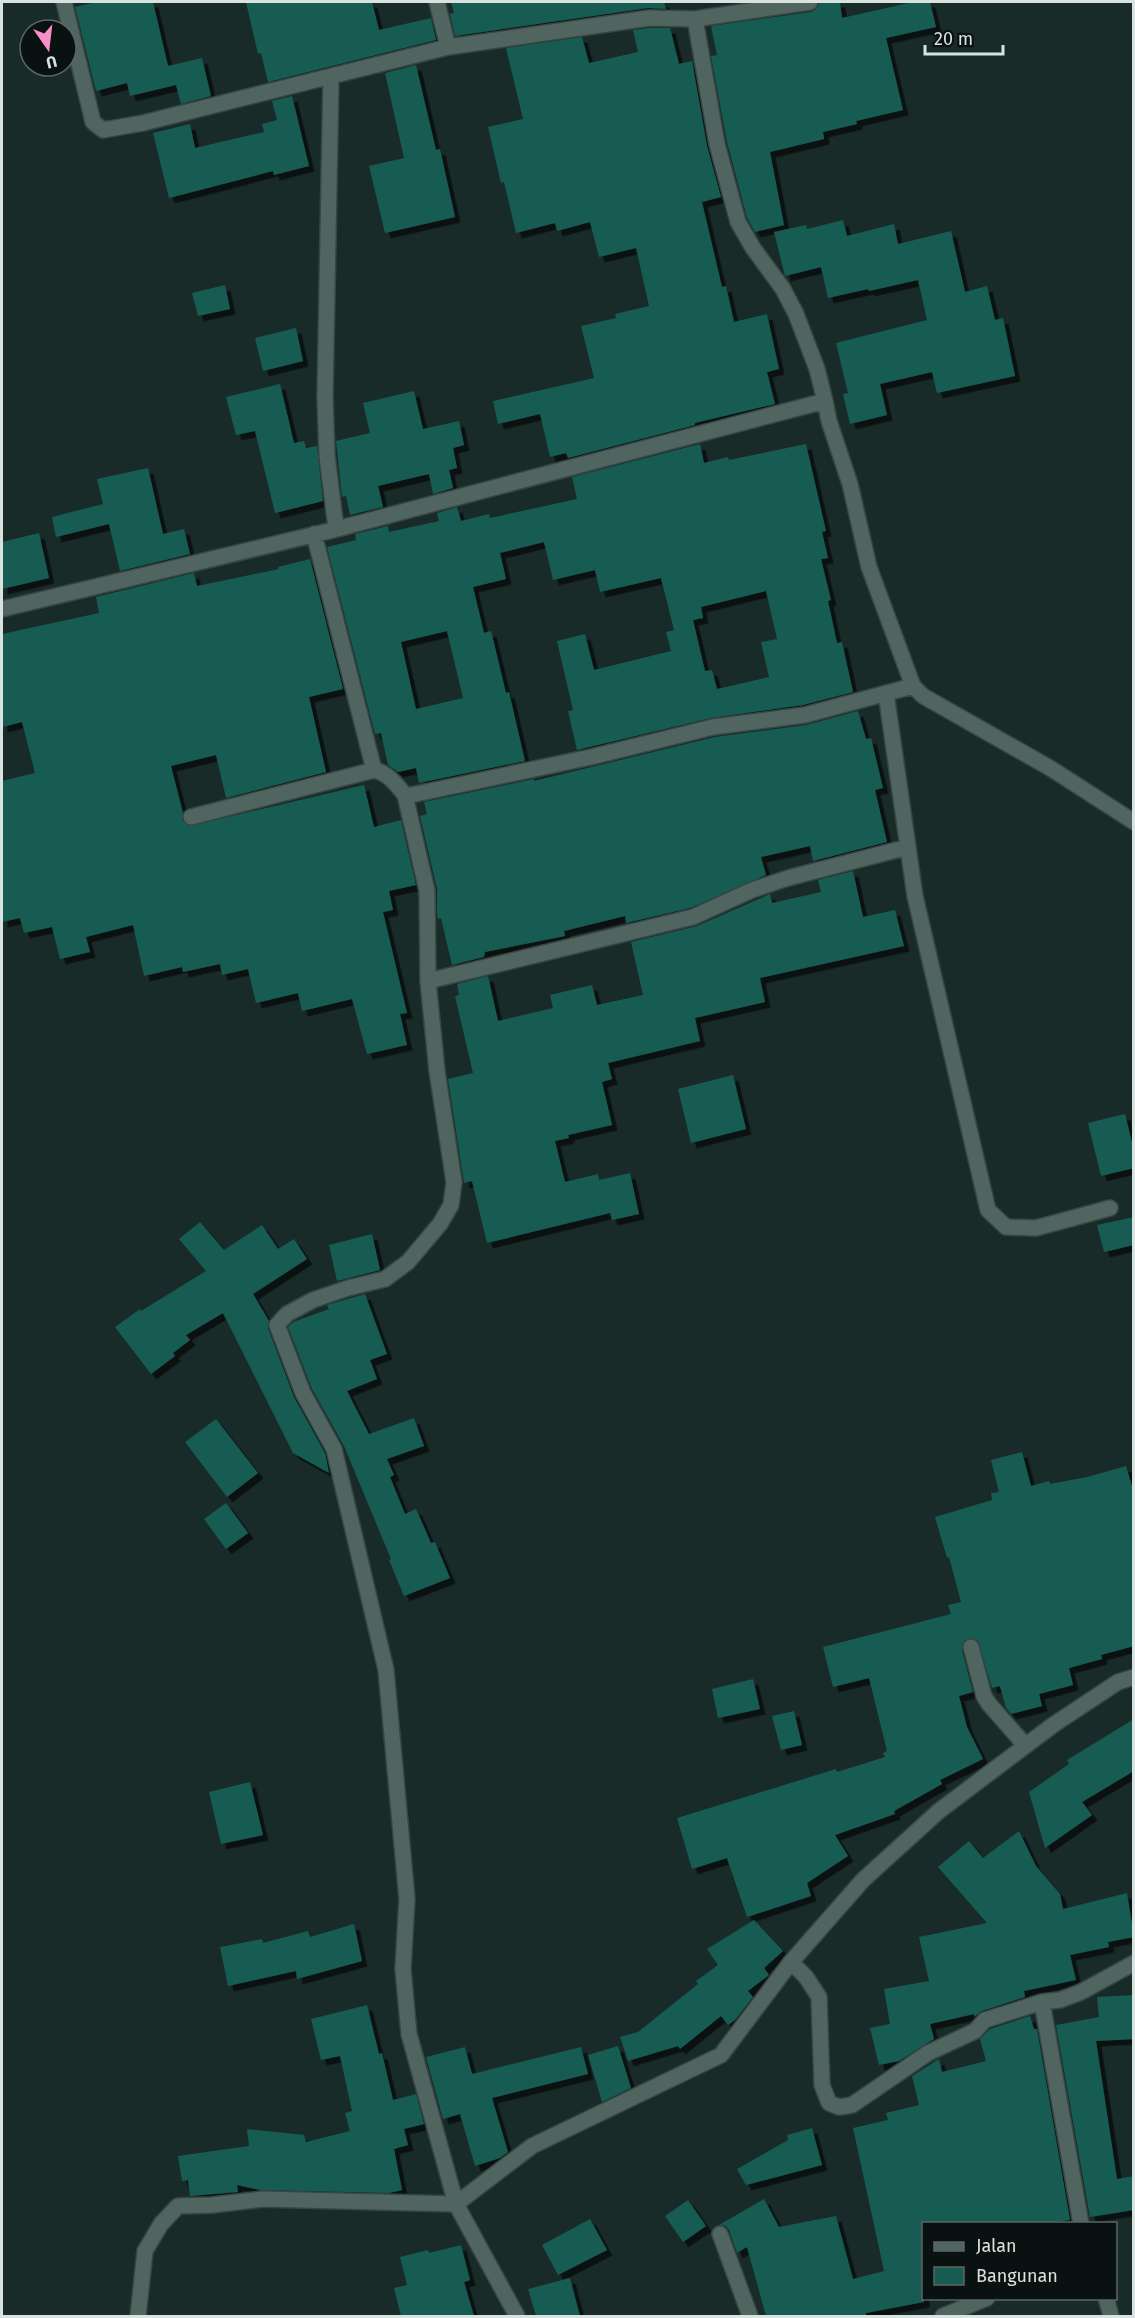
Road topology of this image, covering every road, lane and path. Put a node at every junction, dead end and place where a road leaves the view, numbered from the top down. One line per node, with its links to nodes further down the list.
1 (64, 2): 6 (street)
2 (436, 2): 5 (street)
3 (810, 2): 4 (street)
4 (695, 19): 5 (street); 7 (street)
5 (448, 47): 6 (street)
6 (331, 76): 8 (street)
7 (825, 401): 8 (street); 11 (street)
8 (336, 528): 9 (street)
9 (314, 534): 10 (street); 13 (street)
10 (2, 609)
11 (913, 686): 12 (street); 16 (street)
12 (886, 693): 14 (street); 17 (street)
13 (374, 770): 14 (street); 15 (street)
14 (405, 795): 18 (street)
15 (191, 817)
16 (1134, 822)
17 (908, 847): 18 (street); 19 (street)
18 (428, 981): 26 (street)
19 (1110, 1208)
20 (971, 1647): 22 (street)
21 (1134, 1677): 22 (street)
22 (1025, 1745): 23 (street)
23 (791, 1962): 25 (street); 26 (street)
24 (1134, 1964): 25 (street)
25 (1042, 2002): 27 (street)
26 (456, 2204): 31 (street); 32 (street)
27 (1081, 2222)
28 (720, 2234): 33 (street)
29 (982, 2300): 34 (street)
30 (1107, 2300): 35 (street)
31 (138, 2316)
32 (517, 2316)
33 (750, 2316)
34 (943, 2316)
35 (1111, 2316)

